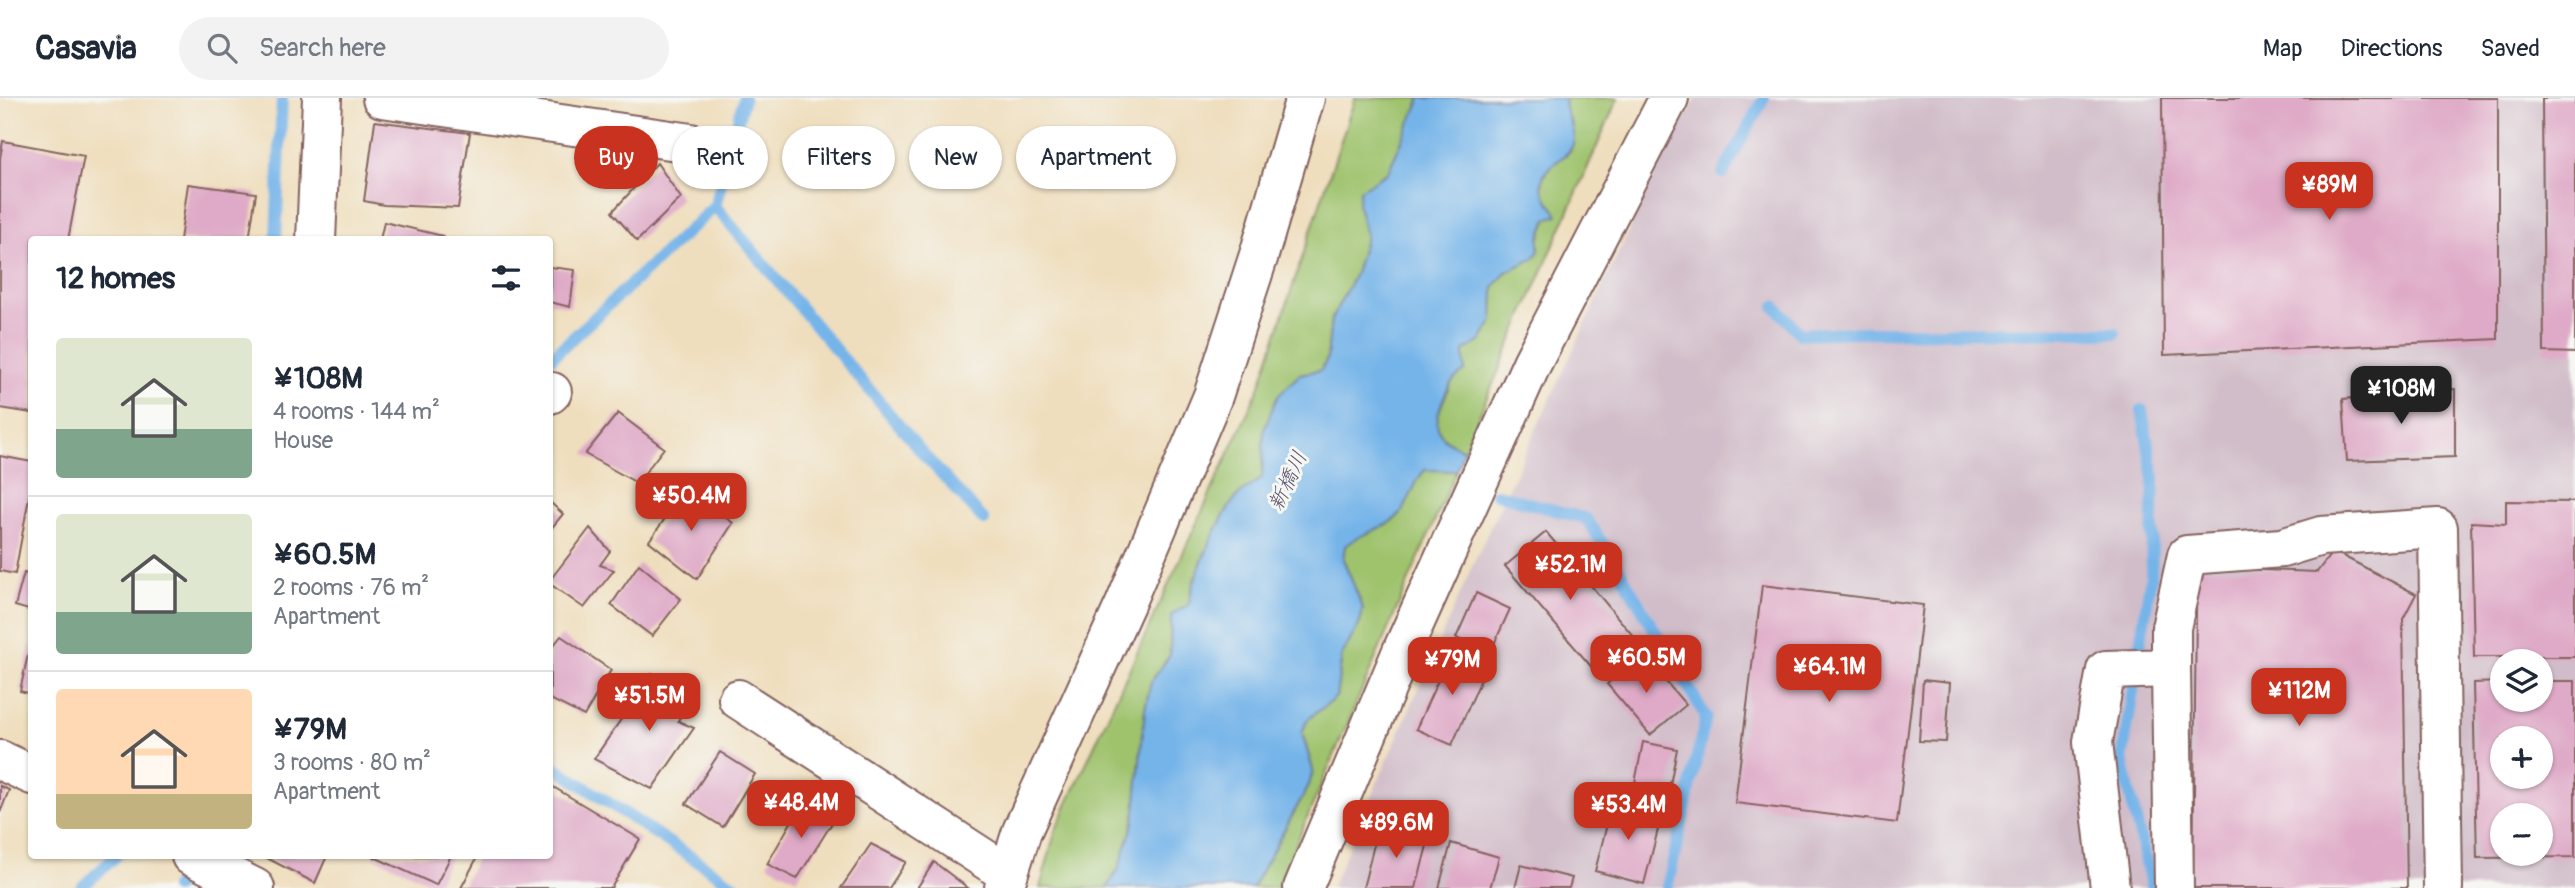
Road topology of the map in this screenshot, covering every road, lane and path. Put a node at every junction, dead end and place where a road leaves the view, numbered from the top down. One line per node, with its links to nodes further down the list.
1 (322, 98): 6 (street)
2 (382, 98): 5 (street)
3 (1305, 98): 12 (street)
4 (1669, 98): 14 (street)
5 (672, 140)
6 (316, 236)
7 (2150, 669): 15 (street); 16 (street); 17 (street)
8 (738, 699): 12 (street)
9 (0, 760): 10 (street)
10 (28, 773)
11 (197, 859): 13 (street)
12 (1006, 881)
13 (255, 888)
14 (1303, 888)
15 (2110, 888)
16 (2174, 888)
17 (2444, 888)

